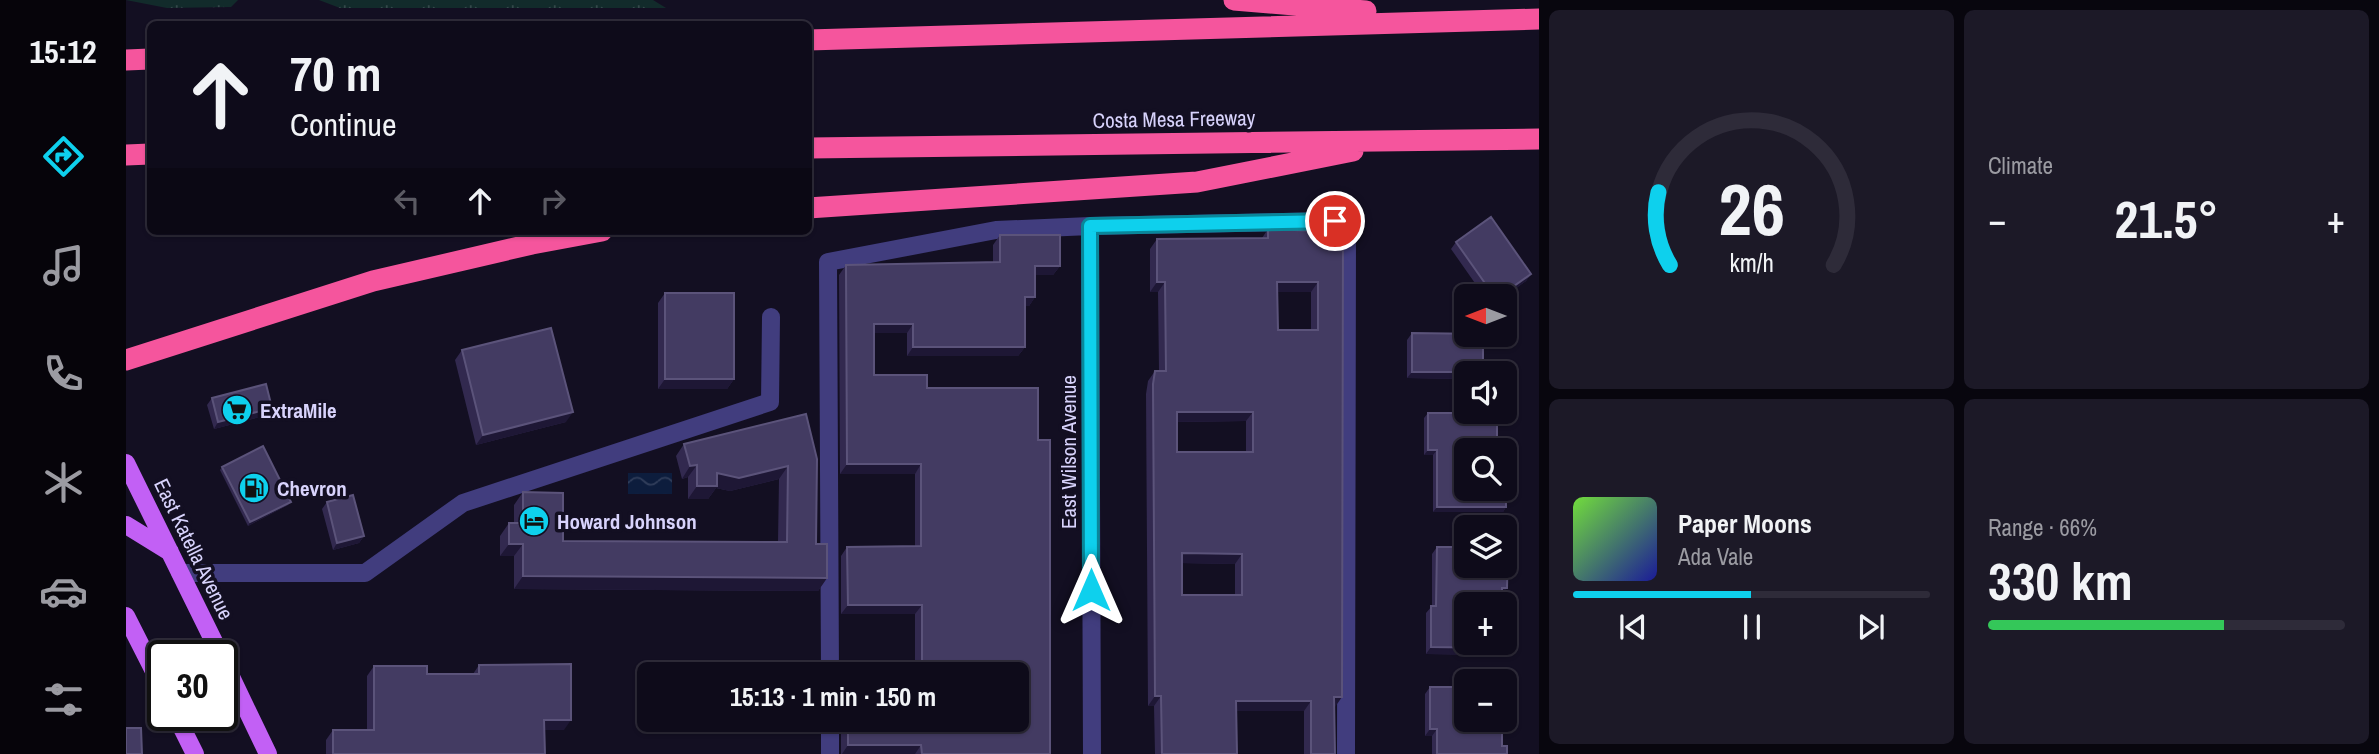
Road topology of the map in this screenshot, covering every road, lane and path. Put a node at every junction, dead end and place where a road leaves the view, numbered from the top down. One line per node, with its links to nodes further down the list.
1 (1234, 0): 3 (highway)
2 (1539, 19): 3 (highway)
3 (1466, 20): 4 (highway)
4 (812, 40)
5 (147, 59): 6 (highway)
6 (126, 60)
7 (1539, 139): 8 (highway, Costa Mesa Freeway)
8 (1404, 142): 9 (highway, Costa Mesa Freeway); 12 (highway)
9 (812, 148)
10 (147, 154): 11 (highway)
11 (126, 155)
12 (812, 208)
13 (1090, 226): 24 (street); 31 (street, East Wilson Avenue); 32 (street)
14 (580, 235): 16 (highway)
15 (771, 317): 20 (street)
16 (126, 360)
17 (126, 463): 19 (main road, East Katella Avenue)
18 (126, 525): 19 (main road)
19 (170, 552): 20 (main road, East Katella Avenue)
20 (180, 573): 22 (main road, East Katella Avenue)
21 (126, 616): 23 (main road)
22 (214, 640)
23 (147, 657)
24 (830, 662)
25 (238, 691): 29 (main road, East Katella Avenue)
26 (184, 731): 28 (main road)
27 (830, 732): 30 (street)
28 (195, 754)
29 (268, 754)
30 (830, 754)
31 (1092, 754)
32 (1346, 754)

